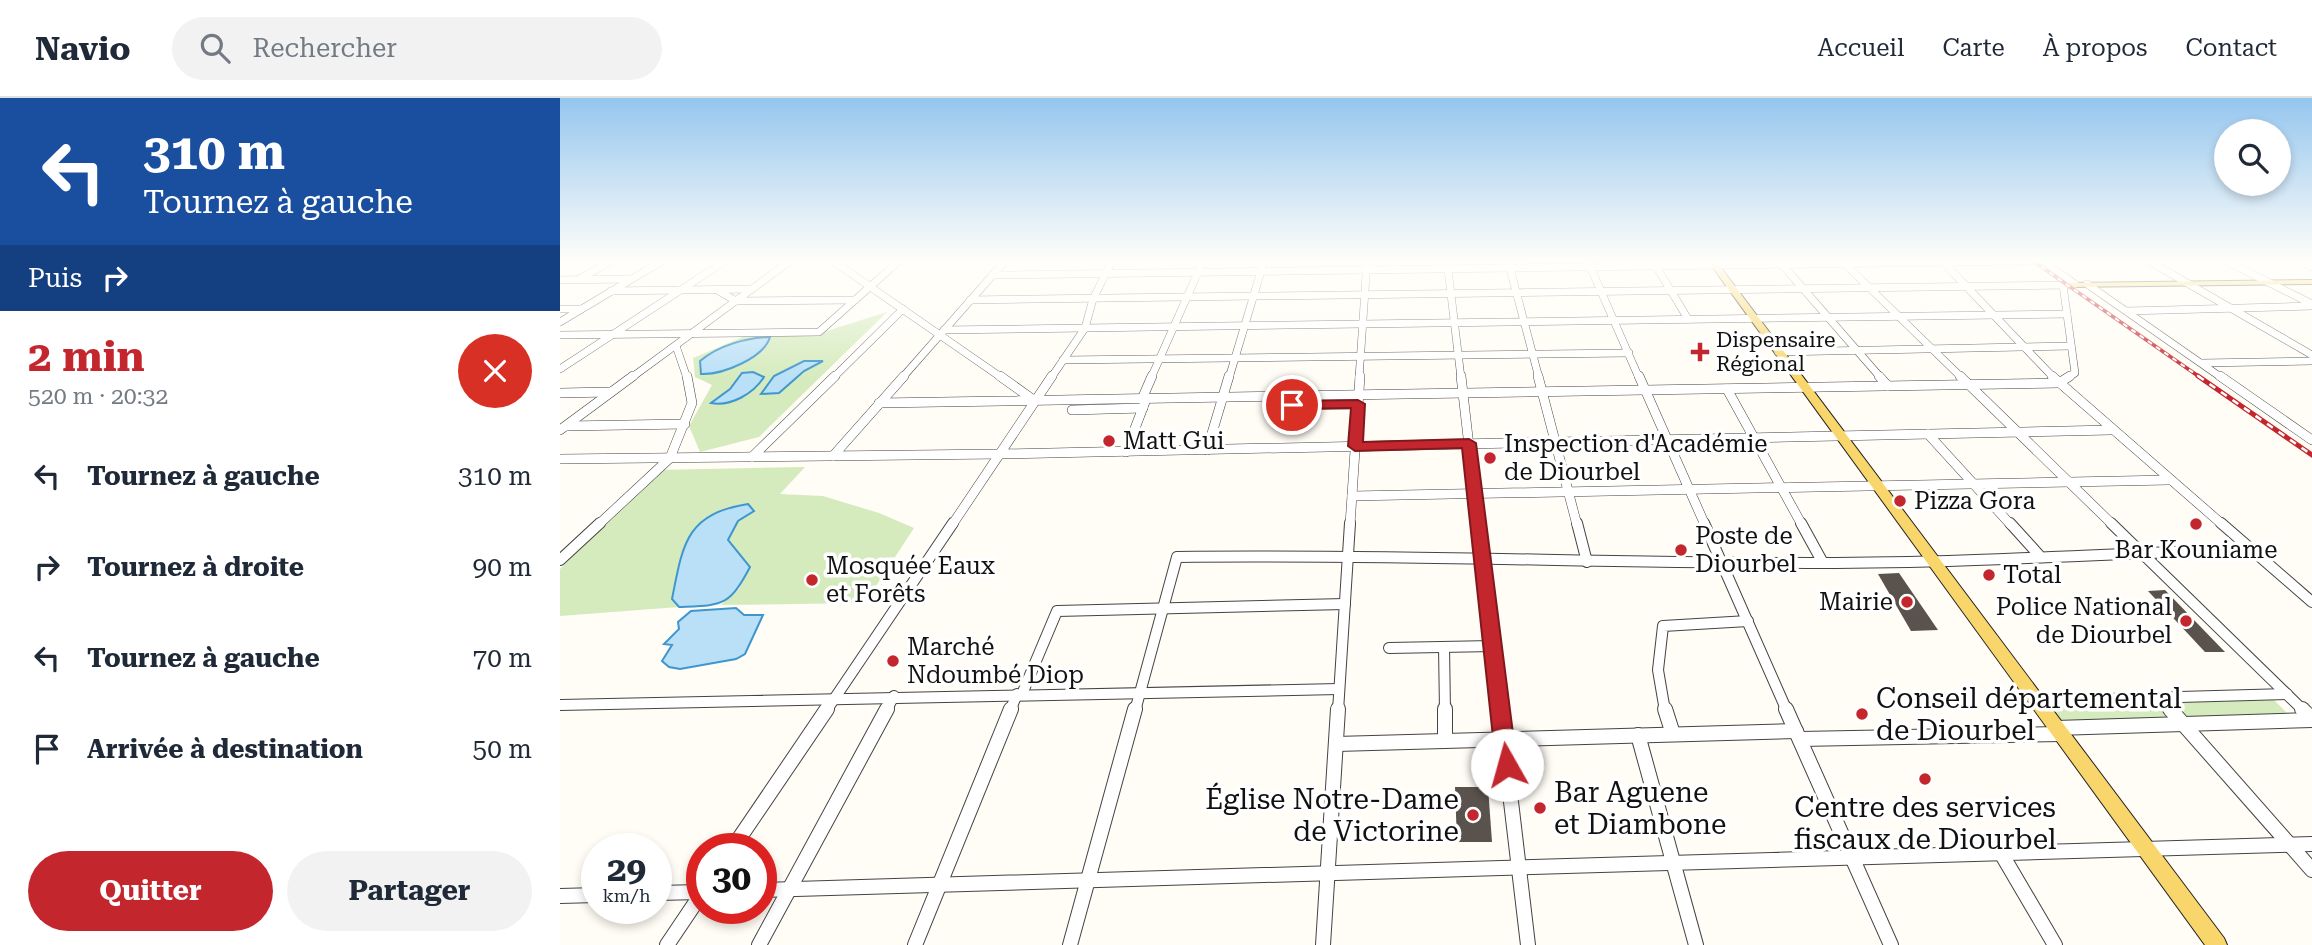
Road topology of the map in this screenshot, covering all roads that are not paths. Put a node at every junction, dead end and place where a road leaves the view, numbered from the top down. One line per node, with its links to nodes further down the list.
1 (855, 300): 44 (street)
2 (970, 300): 43 (street)
3 (596, 301): 25 (street)
4 (663, 301): 46 (street)
5 (736, 301): 6 (street); 44 (street)
6 (792, 301)
7 (893, 301): 26 (street)
8 (1093, 301): 42 (street)
9 (1185, 301): 40 (street)
10 (1253, 301): 41 (street)
11 (1365, 301): 39 (street)
12 (1452, 301): 38 (street)
13 (1519, 301): 37 (street)
14 (1606, 301): 35 (street)
15 (1677, 301): 34 (street)
16 (1741, 301): 33 (main road)
17 (1814, 301): 32 (street)
18 (1883, 301): 31 (street)
19 (1981, 301): 30 (street)
20 (2068, 301): 29 (street)
21 (2110, 301): 28 (street)
22 (2217, 301): 27 (street)
23 (2312, 305): 27 (street)
24 (560, 309): 25 (street)
25 (582, 309): 36 (street)
26 (904, 309): 43 (street); 98 (street)
27 (2233, 310): 28 (street); 56 (street)
28 (2126, 311): 62 (street)
29 (2067, 314): 30 (street); 48 (street)
30 (1994, 315): 31 (street); 49 (street)
31 (1899, 316): 32 (street); 50 (street)
32 (1828, 317): 33 (street); 51 (street)
33 (1754, 318): 34 (street); 52 (main road)
34 (1688, 319): 35 (street)
35 (1614, 320): 37 (street); 53 (street)
36 (560, 322)
37 (1524, 322): 38 (street); 55 (street)
38 (1454, 323): 39 (street); 54 (street)
39 (1363, 324): 41 (street); 57 (street)
40 (1174, 326): 41 (street); 42 (street); 60 (street)
41 (1245, 326): 58 (street)
42 (1085, 328): 43 (street); 59 (street)
43 (942, 332): 77 (street); 79 (street)
44 (691, 334): 46 (street); 47 (street)
45 (560, 335): 46 (street)
46 (612, 335): 63 (street)
47 (676, 345): 72 (street); 81 (street)
48 (2071, 346): 49 (street); 64 (street)
49 (2025, 347): 50 (street); 64 (street)
50 (1932, 349): 51 (street); 65 (street)
51 (1857, 350): 52 (street); 66 (street)
52 (1778, 352): 67 (main road)
53 (1629, 353): 55 (street); 69 (street)
54 (1458, 355): 55 (street); 57 (street); 73 (street)
55 (1533, 355): 70 (street)
56 (2312, 355)
57 (1361, 356): 58 (street); 75 (street)
58 (1235, 359): 60 (street); 74 (street)
59 (1063, 360): 60 (street); 77 (street)
60 (1159, 360): 78 (street)
61 (2312, 362): 62 (street)
62 (2202, 363): 90 (street)
63 (560, 369)
64 (2059, 383): 65 (street); 84 (street)
65 (1969, 384): 66 (street); 85 (street)
66 (1888, 386): 67 (street)
67 (1804, 387): 68 (street); 87 (main road)
68 (1727, 389): 69 (street); 88 (street)
69 (1645, 390): 70 (street); 89 (street)
70 (1543, 392): 73 (street); 91 (street)
71 (560, 393): 72 (street)
72 (611, 393): 83 (street)
73 (1463, 393): 75 (street); 92 (street)
74 (1223, 397): 76 (street); 78 (street); 94 (street)
75 (1358, 399): 76 (street); 93 (street)
76 (1293, 400): 82 (street)
77 (1035, 401): 78 (street); 79 (street); 96 (street)
78 (1144, 402): 80 (street); 95 (street)
79 (879, 403): 97 (street)
80 (1072, 410)
81 (685, 424): 83 (street); 99 (street)
82 (1287, 424)
83 (563, 428)
84 (2111, 430): 85 (street); 101 (street)
85 (2018, 432): 86 (street); 102 (street)
86 (1928, 434): 87 (street); 103 (street)
87 (1840, 435): 88 (street); 104 (main road)
88 (1754, 437): 89 (street); 105 (street)
89 (1667, 439): 91 (street); 106 (street)
90 (2312, 440)
91 (1556, 442): 92 (street); 107 (street)
92 (1469, 443): 93 (street); 108 (street)
93 (1355, 446): 94 (street); 109 (street)
94 (1207, 450): 95 (street)
95 (1126, 452): 96 (street)
96 (999, 454): 97 (street); 133 (street)
97 (832, 456): 98 (street)
98 (752, 457): 99 (street)
99 (670, 458): 100 (street); 116 (street)
100 (560, 459)
101 (2169, 480): 102 (street); 110 (street)
102 (2069, 482): 103 (street); 111 (street)
103 (1974, 484): 104 (street); 113 (street)
104 (1877, 486): 105 (street); 115 (main road)
105 (1782, 488): 106 (street); 118 (street)
106 (1689, 490): 107 (street); 119 (street)
107 (1569, 492): 108 (street); 117 (street)
108 (1475, 494): 109 (street); 114 (street)
109 (1352, 496): 112 (street)
110 (2250, 549): 111 (street); 120 (street)
111 (2141, 552): 113 (street); 130 (street)
112 (1348, 555): 114 (street); 121 (street); 122 (street)
113 (2039, 555): 115 (street)
114 (1482, 557): 117 (street); 124 (street)
115 (1932, 559): 118 (street); 134 (main road)
116 (560, 560)
117 (1587, 562): 119 (street)
118 (1823, 563): 119 (street)
119 (1722, 564): 123 (street)
120 (2312, 602)
121 (1345, 604): 122 (street); 127 (street)
122 (1163, 609): 128 (street); 129 (street)
123 (1748, 621): 139 (street); 141 (street)
124 (1493, 646): 125 (street); 142 (street)
125 (1444, 647): 126 (street); 143 (street)
126 (1389, 648)
127 (1339, 689): 128 (street); 144 (street)
128 (1139, 692): 129 (street); 155 (street)
129 (1020, 694): 131 (street); 156 (street)
130 (2287, 694): 132 (street); 136 (street)
131 (894, 696): 133 (street); 158 (street)
132 (2159, 697): 134 (street); 137 (street)
133 (833, 699): 135 (street); 145 (street)
134 (2036, 701): 138 (main road)
135 (560, 705)
136 (2312, 719): 137 (street)
137 (2183, 724): 138 (street); 146 (street)
138 (2059, 731): 141 (street); 148 (main road)
139 (1673, 734): 140 (street); 141 (street)
140 (1638, 735): 142 (street); 151 (street)
141 (1798, 735): 150 (street)
142 (1504, 739): 143 (street); 152 (street)
143 (1446, 741): 144 (street)
144 (1336, 744): 154 (street)
145 (743, 833)
146 (2289, 844): 147 (street); 148 (street); 153 (street)
147 (2312, 844)
148 (2145, 848): 149 (street); 171 (main road)
149 (2001, 853): 150 (street); 170 (street)
150 (1852, 857): 151 (street); 169 (street)
151 (1674, 863): 152 (street); 168 (street)
152 (1519, 867): 154 (street); 167 (street)
153 (2312, 870)
154 (1327, 873): 155 (street); 166 (street)
155 (1088, 880): 156 (street); 165 (street)
156 (940, 885): 158 (street); 164 (street)
157 (777, 889): 158 (street)
158 (790, 889): 163 (street)
159 (581, 895): 160 (street)
160 (560, 896)
161 (686, 916): 162 (street)
162 (667, 945)
163 (759, 945)
164 (915, 945)
165 (1070, 945)
166 (1323, 945)
167 (1528, 945)
168 (1696, 945)
169 (1891, 945)
170 (2055, 945)
171 (2217, 945)

